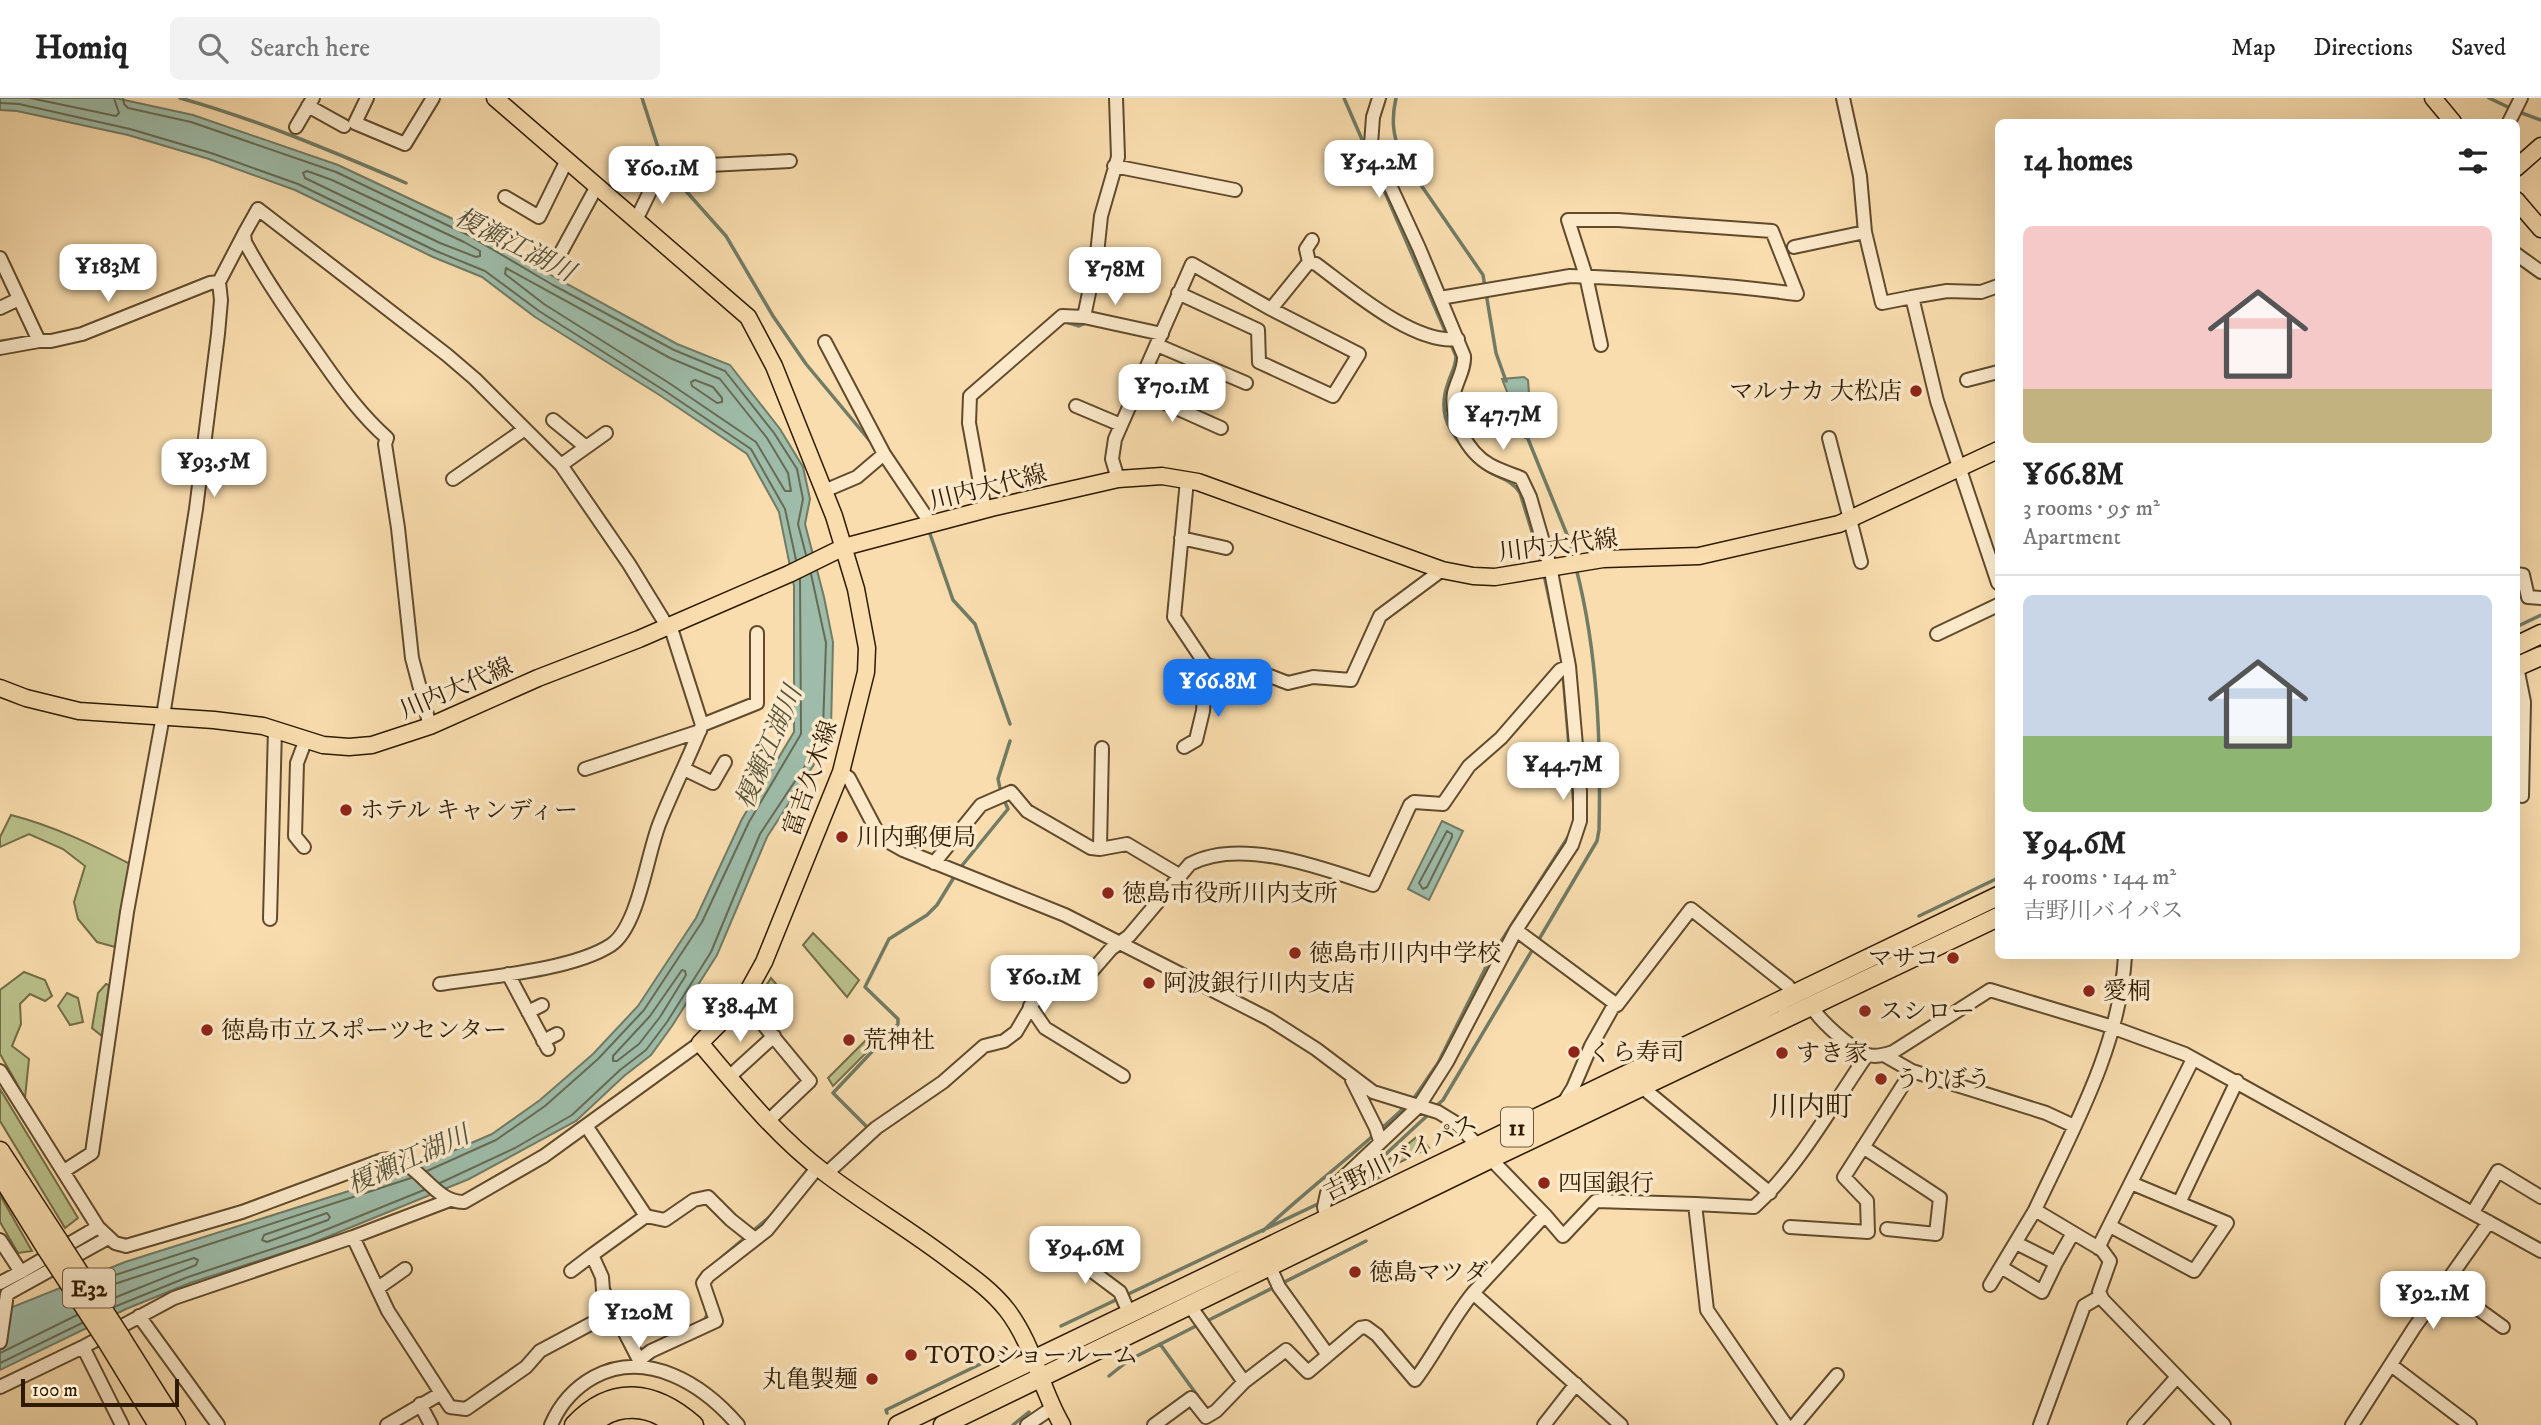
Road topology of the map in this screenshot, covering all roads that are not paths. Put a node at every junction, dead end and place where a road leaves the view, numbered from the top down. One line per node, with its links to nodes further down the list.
1 (367, 98): 2 (street)
2 (433, 98)
3 (495, 98): 13 (main road, 富吉久木線)
4 (1116, 98): 16 (street)
5 (1379, 98): 37 (street)
6 (1843, 98): 23 (street)
7 (2432, 98): 9 (main road)
8 (307, 102): 10 (street); 11 (street)
9 (2450, 119)
10 (344, 126)
11 (296, 127)
12 (2541, 146): 15 (main road)
13 (567, 160): 17 (main road, 富吉久木線); 19 (street)
14 (790, 161): 21 (street)
15 (2520, 164)
16 (1114, 166): 18 (street); 41 (street)
17 (597, 186): 21 (main road, 富吉久木線); 27 (street)
18 (1234, 190)
19 (505, 197)
20 (2520, 205): 22 (main road)
21 (636, 220): 68 (main road, 富吉久木線)
22 (2541, 229)
23 (1865, 232): 26 (street); 36 (street)
24 (244, 234): 33 (street); 57 (street); 94 (street)
25 (1312, 240): 30 (street)
26 (1794, 247)
27 (560, 254)
28 (2520, 257): 31 (street)
29 (0, 258): 38 (street)
30 (1309, 262): 40 (street); 44 (street)
31 (2541, 272)
32 (1586, 276): 32 (street); 37 (street); 47 (street)
33 (219, 282): 45 (street); 93 (street)
34 (1995, 287): 36 (street)
35 (1178, 293): 40 (street); 42 (street); 43 (street)
36 (1912, 297): 64 (street)
37 (1440, 298): 44 (street)
38 (19, 299): 39 (street); 45 (street)
39 (0, 308)
40 (1269, 308): 42 (street); 42 (street)
41 (1084, 317): 43 (street); 69 (street)
42 (1258, 330)
43 (1159, 339): 51 (street); 52 (street)
44 (1452, 340): 76 (street)
45 (39, 341): 48 (street)
46 (825, 342): 62 (street)
47 (1601, 345)
48 (0, 348)
49 (1995, 373): 50 (street)
50 (1967, 380)
51 (1246, 383)
52 (1136, 390): 55 (street); 56 (street)
53 (1076, 406): 55 (street)
54 (553, 420): 60 (street)
55 (1121, 425): 66 (street)
56 (1221, 428)
57 (525, 429): 63 (street); 65 (street)
58 (606, 433): 60 (street)
59 (1829, 438): 70 (street)
60 (586, 447): 63 (street)
61 (1995, 451): 64 (main road, 川内大代線)
62 (884, 454): 68 (street); 71 (street)
63 (561, 465): 82 (street)
64 (1960, 468): 70 (main road, 川内大代線); 78 (street)
65 (453, 479)
66 (1118, 479): 67 (main road, 川内大代線); 69 (main road, 川内大代線)
67 (1187, 480): 72 (street); 77 (main road, 川内大代線)
68 (824, 491): 73 (main road, 富吉久木線)
69 (985, 510): 71 (main road, 川内大代線)
70 (1850, 519): 75 (street); 76 (main road, 川内大代線)
71 (931, 524): 73 (main road, 川内大代線)
72 (1181, 538): 74 (street); 88 (street)
73 (844, 547): 82 (main road, 川内大代線); 103 (main road, 富吉久木線)
74 (1226, 548)
75 (1861, 562)
76 (1545, 567): 77 (main road, 川内大代線); 90 (street)
77 (1442, 570): 88 (street)
78 (1995, 574)
79 (2520, 575): 80 (street)
80 (2541, 598)
81 (1995, 606): 84 (street)
82 (669, 626): 94 (main road, 川内大代線); 95 (street)
83 (757, 633): 95 (street)
84 (1937, 634)
85 (2541, 634): 86 (highway)
86 (2520, 644)
87 (2541, 656): 89 (highway)
88 (1206, 665): 98 (street)
89 (2520, 666)
90 (1565, 667): 108 (street); 112 (street)
91 (2520, 682): 104 (street)
92 (0, 688): 93 (main road, 川内大代線)
93 (163, 716): 96 (main road, 川内大代線); 148 (street)
94 (429, 726): 97 (main road, 川内大代線)
95 (701, 728): 101 (street); 102 (street)
96 (275, 729): 97 (main road, 川内大代線); 111 (street)
97 (306, 739): 105 (street)
98 (1184, 747)
99 (1102, 748): 106 (street)
100 (725, 762): 102 (street)
101 (585, 769)
102 (684, 769): 115 (street)
103 (841, 772): 107 (street); 118 (main road, 富吉久木線)
104 (2522, 796)
105 (304, 846)
106 (1100, 849): 107 (street); 108 (street)
107 (934, 863): 113 (street)
108 (1179, 875): 113 (street)
109 (1995, 897): 117 (highway, 吉野川バイパス / 11)
110 (1995, 918): 122 (highway, 吉野川バイパス / 11)
111 (270, 919)
112 (1516, 930): 120 (street); 139 (street)
113 (1119, 943): 121 (street); 134 (street)
114 (2124, 959): 124 (street)
115 (508, 974): 116 (street); 123 (street)
116 (440, 984)
117 (1794, 995): 120 (street); 138 (highway, 吉野川バイパス / 11)
118 (743, 1000): 126 (street); 127 (main road, 富吉久木線)
119 (542, 1005): 123 (street)
120 (1616, 1005): 138 (street)
121 (1030, 1006): 133 (street); 147 (street)
122 (1811, 1006): 128 (street); 137 (highway, 吉野川バイパス / 11)
123 (528, 1012): 125 (street)
124 (2113, 1028): 129 (street); 130 (street); 141 (street)
125 (557, 1034)
126 (774, 1036): 135 (street); 140 (street)
127 (700, 1043): 135 (main road); 142 (street)
128 (1867, 1055): 129 (street); 151 (street)
129 (1884, 1055): 132 (street)
130 (2193, 1059): 136 (street); 150 (street)
131 (0, 1071): 148 (street)
132 (1912, 1071): 141 (street); 144 (street)
133 (1123, 1076)
134 (1350, 1076): 139 (street); 143 (street)
135 (729, 1077): 140 (main road)
136 (2237, 1081): 154 (street); 158 (street)
137 (1643, 1088): 146 (highway, 吉野川バイパス / 11); 151 (street)
138 (1563, 1104): 146 (highway, 吉野川バイパス / 11)
139 (1420, 1107): 143 (street); 146 (street)
140 (768, 1122): 147 (main road)
141 (2074, 1126): 157 (street)
142 (587, 1127): 153 (street); 160 (street)
143 (1378, 1135): 156 (street)
144 (1863, 1147): 164 (street); 165 (street)
145 (0, 1151): 172 (highway, E32)
146 (1485, 1152): 156 (highway, 吉野川バイパス / 11); 159 (street); 182 (highway, 吉野川バイパス / 11)
147 (822, 1170): 167 (street); 198 (main road)
148 (64, 1171): 163 (street)
149 (0, 1174): 172 (highway, E32)
150 (2131, 1183): 154 (street); 162 (street)
151 (1770, 1194): 155 (street)
152 (2541, 1197): 158 (street)
153 (447, 1198): 168 (street); 169 (street)
154 (2179, 1203): 162 (street)
155 (1695, 1204): 159 (street); 228 (street)
156 (1325, 1206): 189 (highway, 吉野川バイパス / 11)
157 (2035, 1210): 166 (street); 171 (street)
158 (2473, 1212): 161 (street)
159 (1545, 1215): 187 (street)
160 (646, 1216): 167 (street); 175 (street)
161 (2489, 1222): 174 (street); 184 (street)
162 (2110, 1226): 173 (street)
163 (98, 1227): 169 (street); 181 (street)
164 (1790, 1227)
165 (1887, 1229)
166 (2073, 1233): 173 (street); 177 (street)
167 (752, 1236): 199 (street)
168 (353, 1237): 186 (street); 191 (street)
169 (108, 1238): 185 (street)
170 (0, 1240): 181 (street)
171 (2016, 1243): 177 (street); 178 (street)
172 (52, 1244): 194 (highway, E32, bridge)
173 (2098, 1248): 188 (street)
174 (2541, 1251)
175 (592, 1255): 180 (street); 190 (street)
176 (1072, 1255): 189 (street)
177 (2056, 1263): 178 (street)
178 (2001, 1267): 183 (street)
179 (405, 1269): 186 (street)
180 (571, 1271)
181 (21, 1272): 185 (street)
182 (1275, 1279): 192 (highway, 吉野川バイパス / 11); 197 (street)
183 (1990, 1285)
184 (2445, 1285): 193 (street); 200 (street)
185 (4, 1288): 195 (street)
186 (378, 1288): 207 (street)
187 (1473, 1293): 197 (street); 205 (street)
188 (2101, 1296): 202 (street); 230 (street)
189 (1125, 1303): 198 (highway, 吉野川バイパス / 11)
190 (613, 1312): 199 (street); 207 (street)
191 (139, 1316): 196 (street); 214 (street)
192 (1198, 1317): 203 (highway, 吉野川バイパス / 11); 204 (street)
193 (2503, 1327)
194 (114, 1339): 212 (highway, E32); 213 (highway, E32)
195 (0, 1342)
196 (83, 1347): 206 (street); 211 (street)
197 (1328, 1355): 204 (street)
198 (1035, 1357): 203 (main road); 222 (highway, 吉野川バイパス / 11)
199 (639, 1363): 216 (street); 221 (street)
200 (2391, 1365): 233 (street); 234 (street)
201 (1837, 1375): 229 (street)
202 (2178, 1377): 231 (street); 232 (street)
203 (1042, 1378): 208 (main road); 223 (highway, 吉野川バイパス / 11)
204 (1244, 1382): 226 (street)
205 (1576, 1384): 210 (street); 227 (street)
206 (0, 1387)
207 (440, 1394): 209 (street)
208 (1052, 1408): 224 (street); 225 (main road)
209 (426, 1415): 215 (street)
210 (1548, 1423)
211 (122, 1425)
212 (158, 1425)
213 (176, 1425)
214 (218, 1425)
215 (387, 1425)
216 (551, 1425)
217 (574, 1425): 220 (highway)
218 (592, 1425): 219 (highway)
219 (674, 1425)
220 (694, 1425)
221 (738, 1425)
222 (898, 1425)
223 (943, 1425)
224 (1027, 1425)
225 (1062, 1425)
226 (1154, 1425)
227 (1621, 1425)
228 (1786, 1425)
229 (1795, 1425)
230 (2040, 1425)
231 (2134, 1425)
232 (2224, 1425)
233 (2353, 1425)
234 (2470, 1425)

